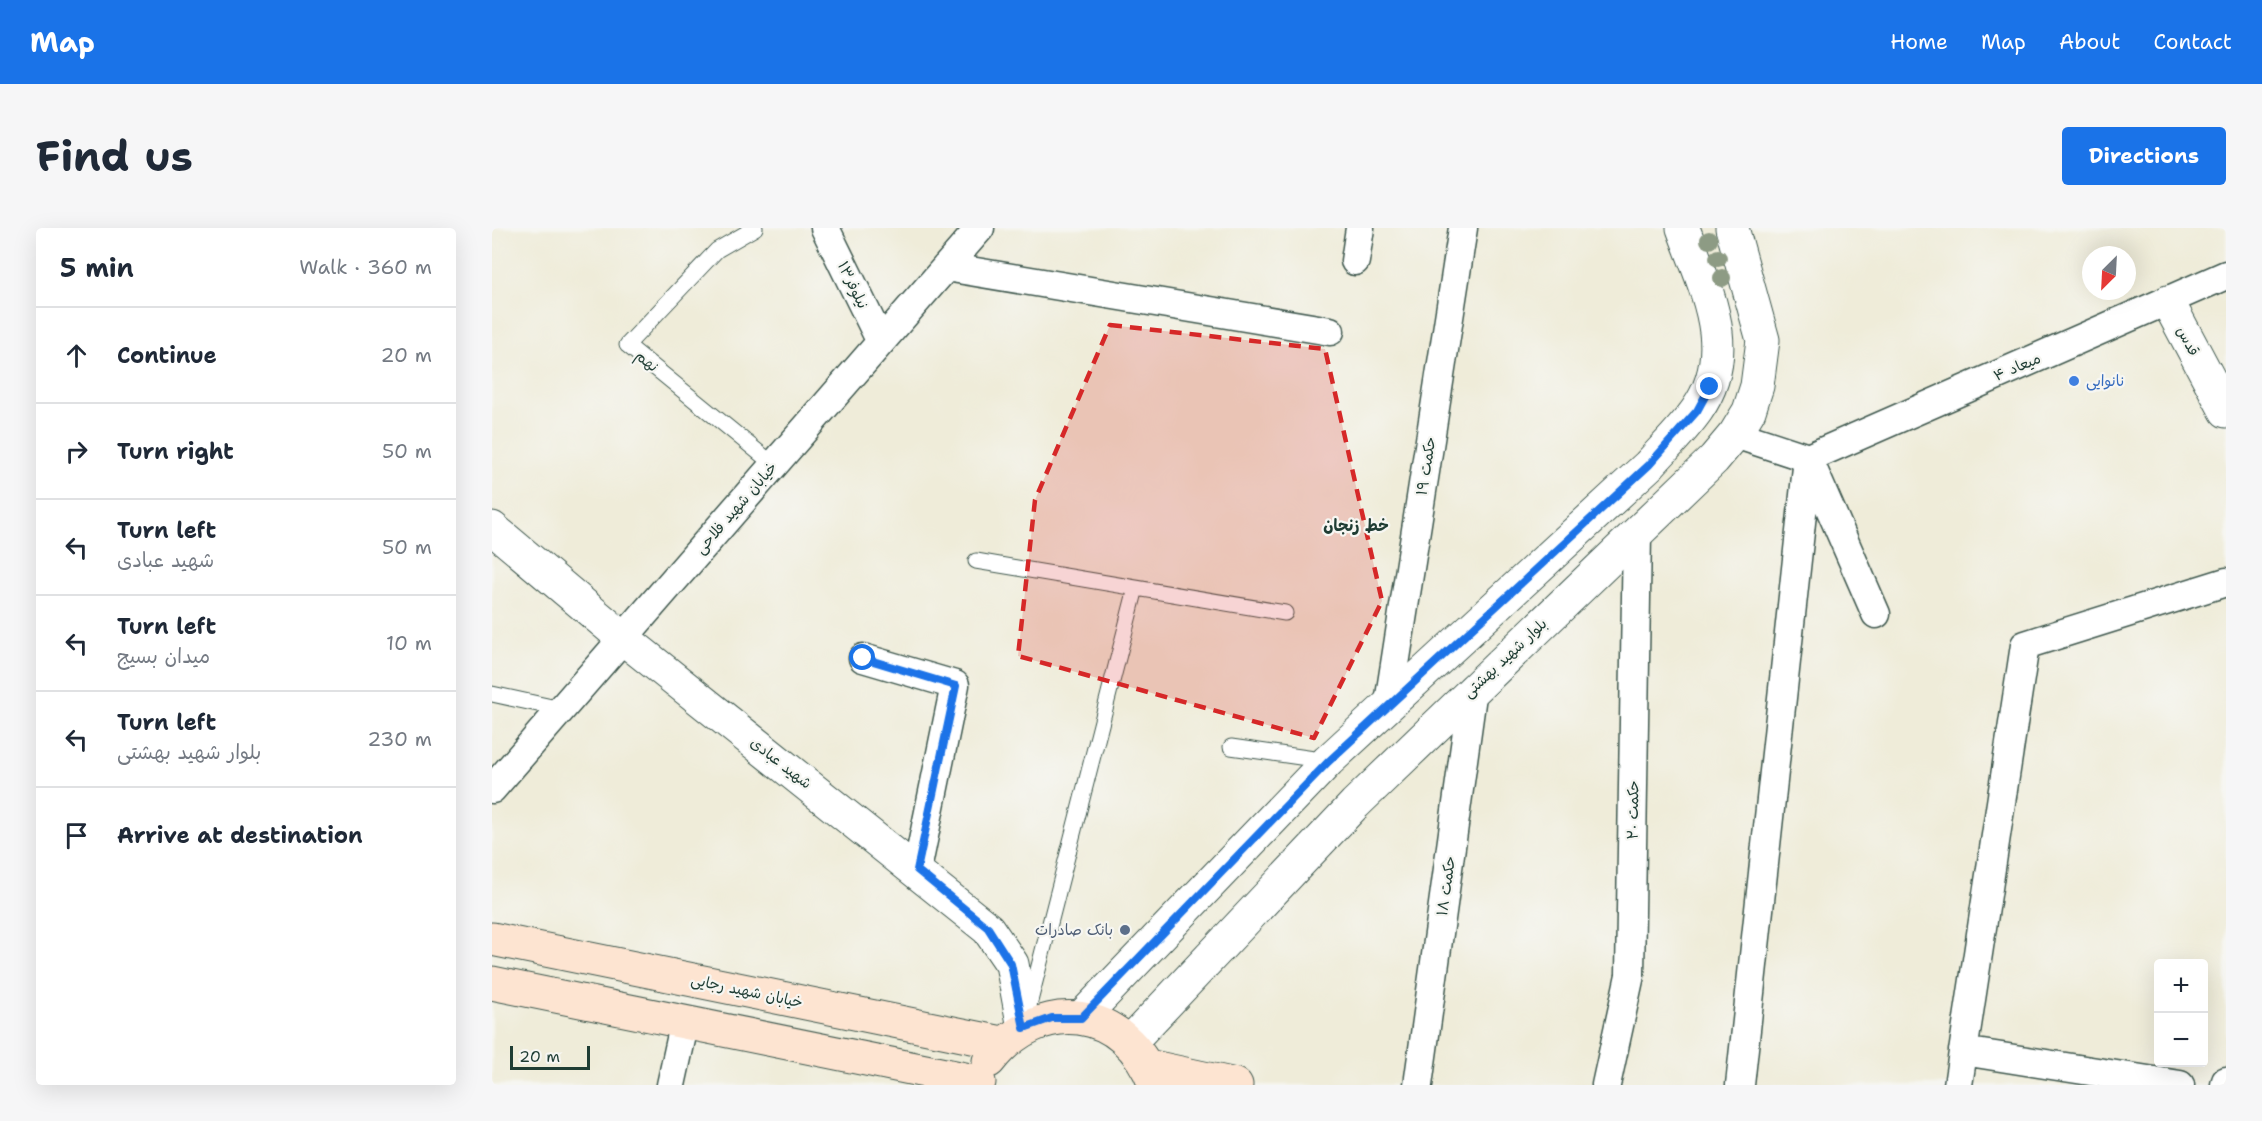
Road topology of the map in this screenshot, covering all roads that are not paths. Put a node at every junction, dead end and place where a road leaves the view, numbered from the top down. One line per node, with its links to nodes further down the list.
1 (755, 228): 17 (lane, نهم)
2 (825, 228): 13 (street, نیلوفر۱۳)
3 (980, 228): 9 (street, خیابان شهید فلاحی)
4 (1360, 228): 8 (street)
5 (1463, 228): 29 (street, حکمت ۱۹)
6 (1683, 228): 29 (street)
7 (1732, 228): 15 (street, بلوار شهید بهشتی)
8 (1355, 261)
9 (946, 267): 12 (street); 13 (street, خیابان شهید فلاحی)
10 (2226, 275): 11 (street, میعاد ۴)
11 (2168, 302): 14 (street, قدس); 16 (street, میعاد ۴)
12 (1330, 332)
13 (881, 342): 17 (street, خیابان شهید فلاحی)
14 (2226, 411)
15 (1735, 434): 16 (street); 19 (street, بلوار شهید بهشتی)
16 (1808, 458): 24 (street); 49 (street)
17 (774, 465): 25 (street, خیابان شهید فلاحی)
18 (492, 528): 25 (street, شهید عبادی)
19 (1637, 533): 27 (street, بلوار شهید بهشتی); 48 (street, حکمت ۲۰)
20 (976, 561): 22 (lane)
21 (2226, 582): 41 (street)
22 (1136, 588): 23 (lane); 40 (lane)
23 (1285, 613)
24 (1876, 614)
25 (623, 638): 30 (street, خیابان شهید فلاحی); 35 (street, شهید عبادی)
26 (863, 658): 35 (street)
27 (1473, 688): 34 (street, بلوار شهید بهشتی); 47 (street, حکمت ۱۸)
28 (492, 694): 30 (lane)
29 (1389, 703): 32 (street)
30 (561, 709): 33 (street, خیابان شهید فلاحی)
31 (1231, 747): 32 (lane)
32 (1328, 762): 34 (street); 38 (street)
33 (492, 789)
34 (1355, 804): 42 (street, بلوار شهید بهشتی)
35 (917, 870): 40 (street, شهید عبادی)
36 (492, 939): 40 (main road, خیابان شهید رجایی)
37 (492, 983): 39 (main road)
38 (1081, 1018): 40 (main road); 42 (main road)
39 (685, 1021): 44 (main road); 45 (street)
40 (1013, 1036): 44 (main road)
41 (1963, 1052): 50 (street); 51 (street)
42 (1145, 1064): 46 (main road)
43 (2226, 1080): 52 (street)
44 (979, 1084)
45 (671, 1085)
46 (1236, 1085)
47 (1418, 1085)
48 (1606, 1085)
49 (1740, 1085)
50 (1958, 1085)
51 (2180, 1085)
52 (2225, 1085)

